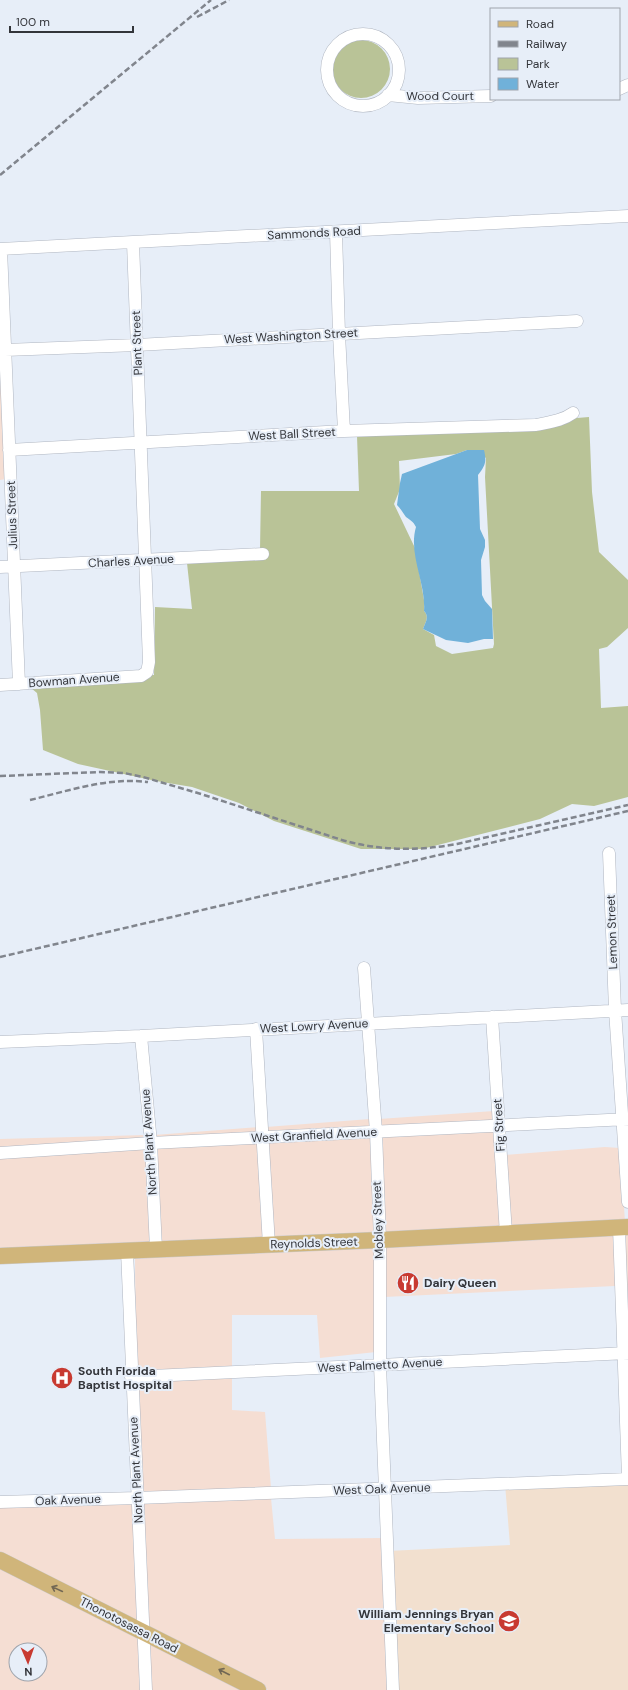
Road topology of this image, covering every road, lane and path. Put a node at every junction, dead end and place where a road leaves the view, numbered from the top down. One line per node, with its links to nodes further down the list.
1 (388, 95): 1 (street, Wood Court); 2 (street, Wood Court)
2 (490, 96)
3 (628, 216): 4 (street, Sammonds Road)
4 (336, 232): 5 (street, Sammonds Road); 8 (street)
5 (133, 243): 6 (street, Sammonds Road); 9 (street, Plant Street)
6 (0, 249): 10 (street, Julius Street)
7 (577, 321): 8 (street, West Washington Street)
8 (339, 334): 9 (street, West Washington Street); 12 (street)
9 (137, 345): 10 (street, West Washington Street); 13 (street, Plant Street)
10 (5, 350): 14 (street, Julius Street)
11 (574, 413): 12 (street, West Ball Street)
12 (344, 431): 13 (street, West Ball Street)
13 (141, 442): 14 (street, West Ball Street); 16 (street, Plant Street)
14 (9, 450): 18 (street, Julius Street)
15 (263, 554): 16 (street, Charles Avenue)
16 (146, 560): 18 (street, Charles Avenue); 19 (street, Plant Street)
17 (0, 567): 18 (street, Charles Avenue)
18 (14, 567): 20 (street, Julius Street)
19 (147, 672): 20 (street, Bowman Avenue)
20 (19, 684): 21 (street, Bowman Avenue)
21 (0, 685)
22 (609, 853): 24 (street, Lemon Street)
23 (364, 968): 27 (street, Mobley Street)
24 (615, 1010): 25 (street, West Lowry Avenue); 26 (street, West Lowry Avenue); 31 (street, Lemon Street)
25 (628, 1010)
26 (492, 1017): 27 (street, West Lowry Avenue); 32 (street, Fig Street)
27 (368, 1024): 28 (street, West Lowry Avenue); 33 (street, Mobley Street)
28 (256, 1029): 29 (street, West Lowry Avenue); 34 (street)
29 (141, 1036): 30 (street, West Lowry Avenue); 35 (street, North Plant Avenue)
30 (0, 1042)
31 (625, 1119): 32 (street, West Granfield Avenue); 37 (street, Lemon Street)
32 (499, 1125): 33 (street, West Granfield Avenue); 39 (street, Fig Street)
33 (376, 1132): 34 (street, West Granfield Avenue); 40 (street, Mobley Street)
34 (262, 1138): 35 (street, West Granfield Avenue); 41 (street)
35 (150, 1143): 36 (street, West Granfield Avenue); 42 (street, North Plant Avenue)
36 (0, 1153)
37 (628, 1202)
38 (624, 1227): 39 (main road, Reynolds Street); 45 (street)
39 (506, 1234): 40 (main road, Reynolds Street)
40 (380, 1240): 41 (main road, Reynolds Street); 46 (street, Mobley Street)
41 (269, 1245): 42 (main road, Reynolds Street)
42 (156, 1249): 43 (main road, Reynolds Street)
43 (127, 1251): 44 (main road, Reynolds Street); 47 (street, North Plant Avenue)
44 (0, 1256)
45 (626, 1354): 46 (street, West Palmetto Avenue); 48 (street)
46 (380, 1365): 47 (street, West Palmetto Avenue); 49 (street, Mobley Street)
47 (131, 1377): 50 (street, North Plant Avenue)
48 (628, 1478): 49 (street, West Oak Avenue)
49 (386, 1489): 50 (street, West Oak Avenue); 56 (street, Mobley Street)
50 (137, 1498): 51 (street, Oak Avenue); 53 (street, North Plant Avenue)
51 (0, 1502)
52 (0, 1560): 53 (main road, Thonotosassa Road, one-way to 52)
53 (144, 1631): 54 (street, North Plant Avenue); 55 (main road, Thonotosassa Road, one-way to 53)
54 (146, 1690)
55 (258, 1690)
56 (393, 1690)

